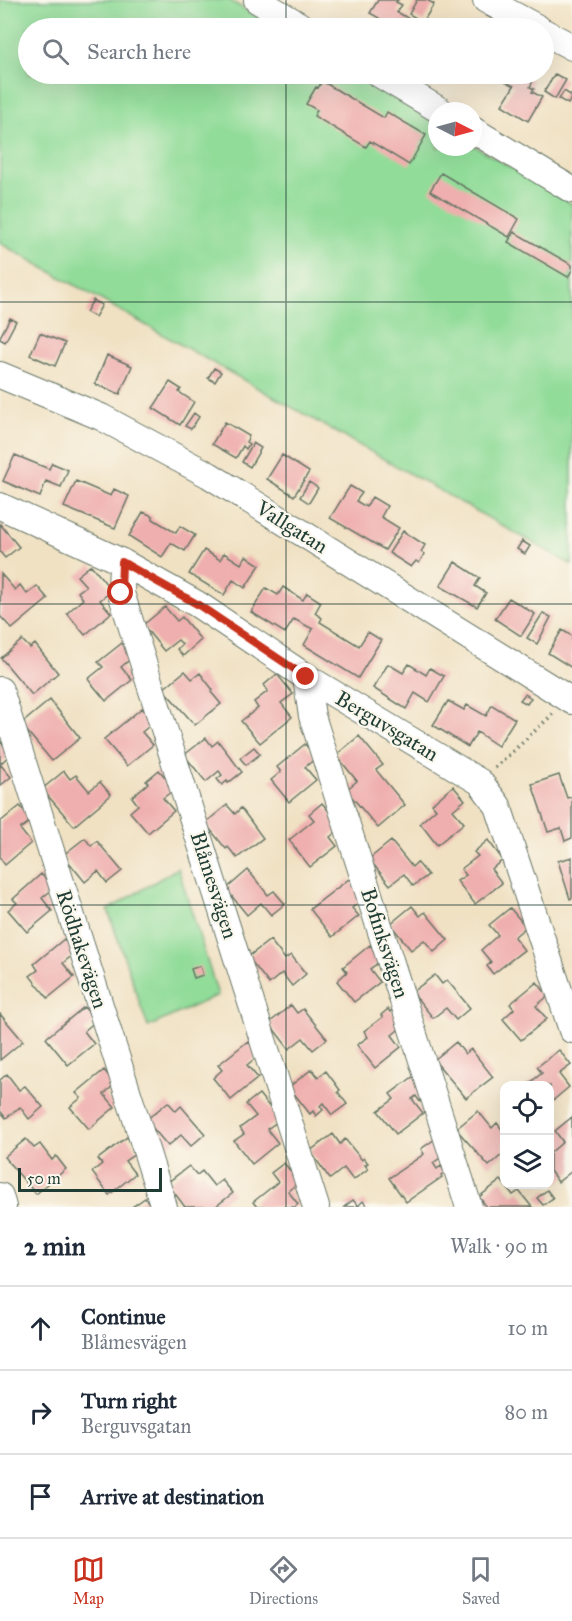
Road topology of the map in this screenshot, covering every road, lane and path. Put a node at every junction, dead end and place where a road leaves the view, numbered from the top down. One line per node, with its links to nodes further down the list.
1 (257, 0): 3 (street)
2 (486, 0): 4 (street)
3 (287, 18)
4 (519, 18)
5 (554, 38): 6 (street)
6 (572, 47)
7 (396, 84): 8 (street)
8 (428, 103)
9 (482, 135): 10 (street)
10 (572, 190)
11 (0, 375): 16 (street, Vallgatan)
12 (0, 507): 13 (street, Berguvsgatan)
13 (122, 562): 14 (street, Berguvsgatan); 22 (street, Blåmesvägen)
14 (306, 677): 17 (street, Berguvsgatan); 23 (street, Bofinksvägen)
15 (0, 690): 21 (street, Rödhakevägen)
16 (571, 700): 17 (path)
17 (480, 782): 18 (street, Berguvsgatan)
18 (572, 1030)
19 (0, 1196): 20 (street)
20 (3, 1207)
21 (164, 1207)
22 (316, 1207)
23 (469, 1207)

